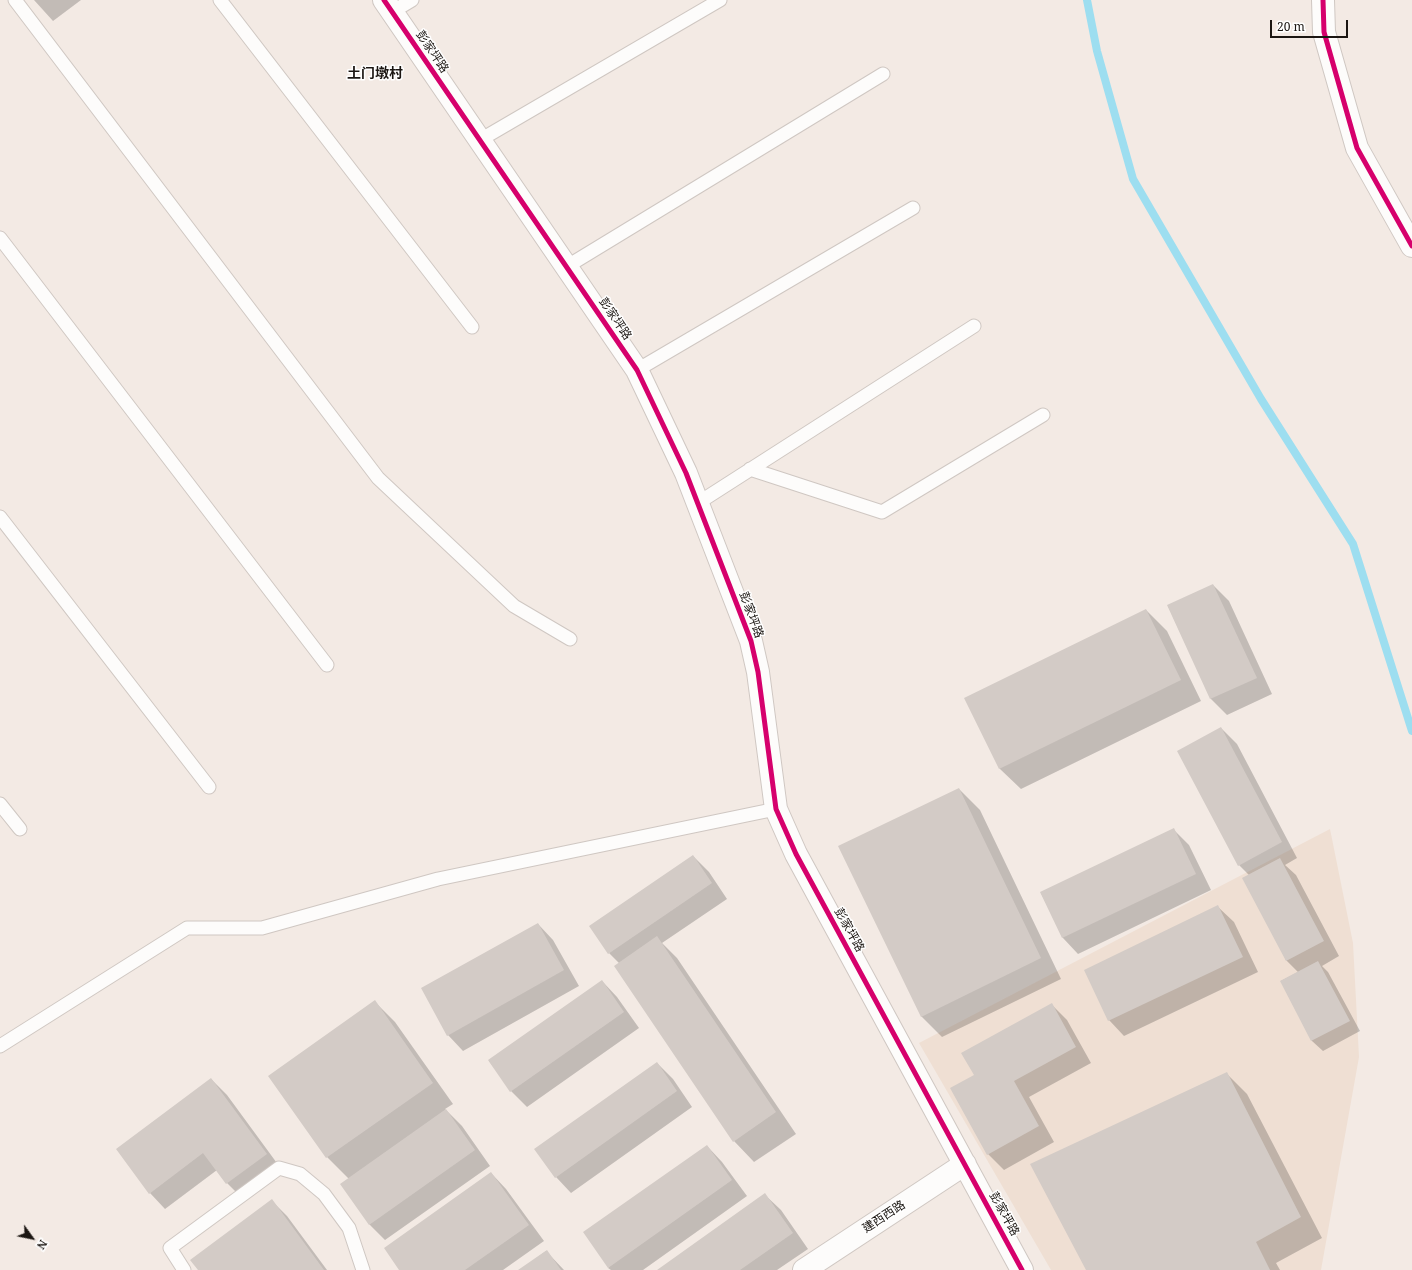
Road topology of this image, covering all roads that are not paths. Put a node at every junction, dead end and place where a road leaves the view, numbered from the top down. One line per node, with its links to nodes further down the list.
1 (15, 0): 20 (lane)
2 (220, 0): 14 (lane)
3 (412, 0): 6 (lane)
4 (720, 0): 8 (lane)
5 (1323, 0): 11 (street)
6 (388, 6): 8 (street, 彭家坪路)
7 (883, 74): 12 (lane)
8 (480, 140): 12 (street, 彭家坪路)
9 (913, 208): 15 (lane)
10 (0, 238): 21 (lane)
11 (1412, 246)
12 (566, 267): 15 (street, 彭家坪路)
13 (974, 326): 17 (lane)
14 (472, 327)
15 (637, 370): 18 (street, 彭家坪路)
16 (1043, 415): 17 (lane)
17 (750, 469): 18 (lane)
18 (698, 503): 24 (street, 彭家坪路)
19 (0, 517): 22 (lane)
20 (570, 639)
21 (327, 664)
22 (209, 787)
23 (0, 804): 25 (lane)
24 (776, 809): 26 (lane); 27 (street, 彭家坪路)
25 (20, 829)
26 (0, 1046)
27 (965, 1164): 30 (street, 建西西路); 31 (street, 彭家坪路)
28 (184, 1270): 29 (lane)
29 (363, 1270)
30 (804, 1270)
31 (1022, 1270)

